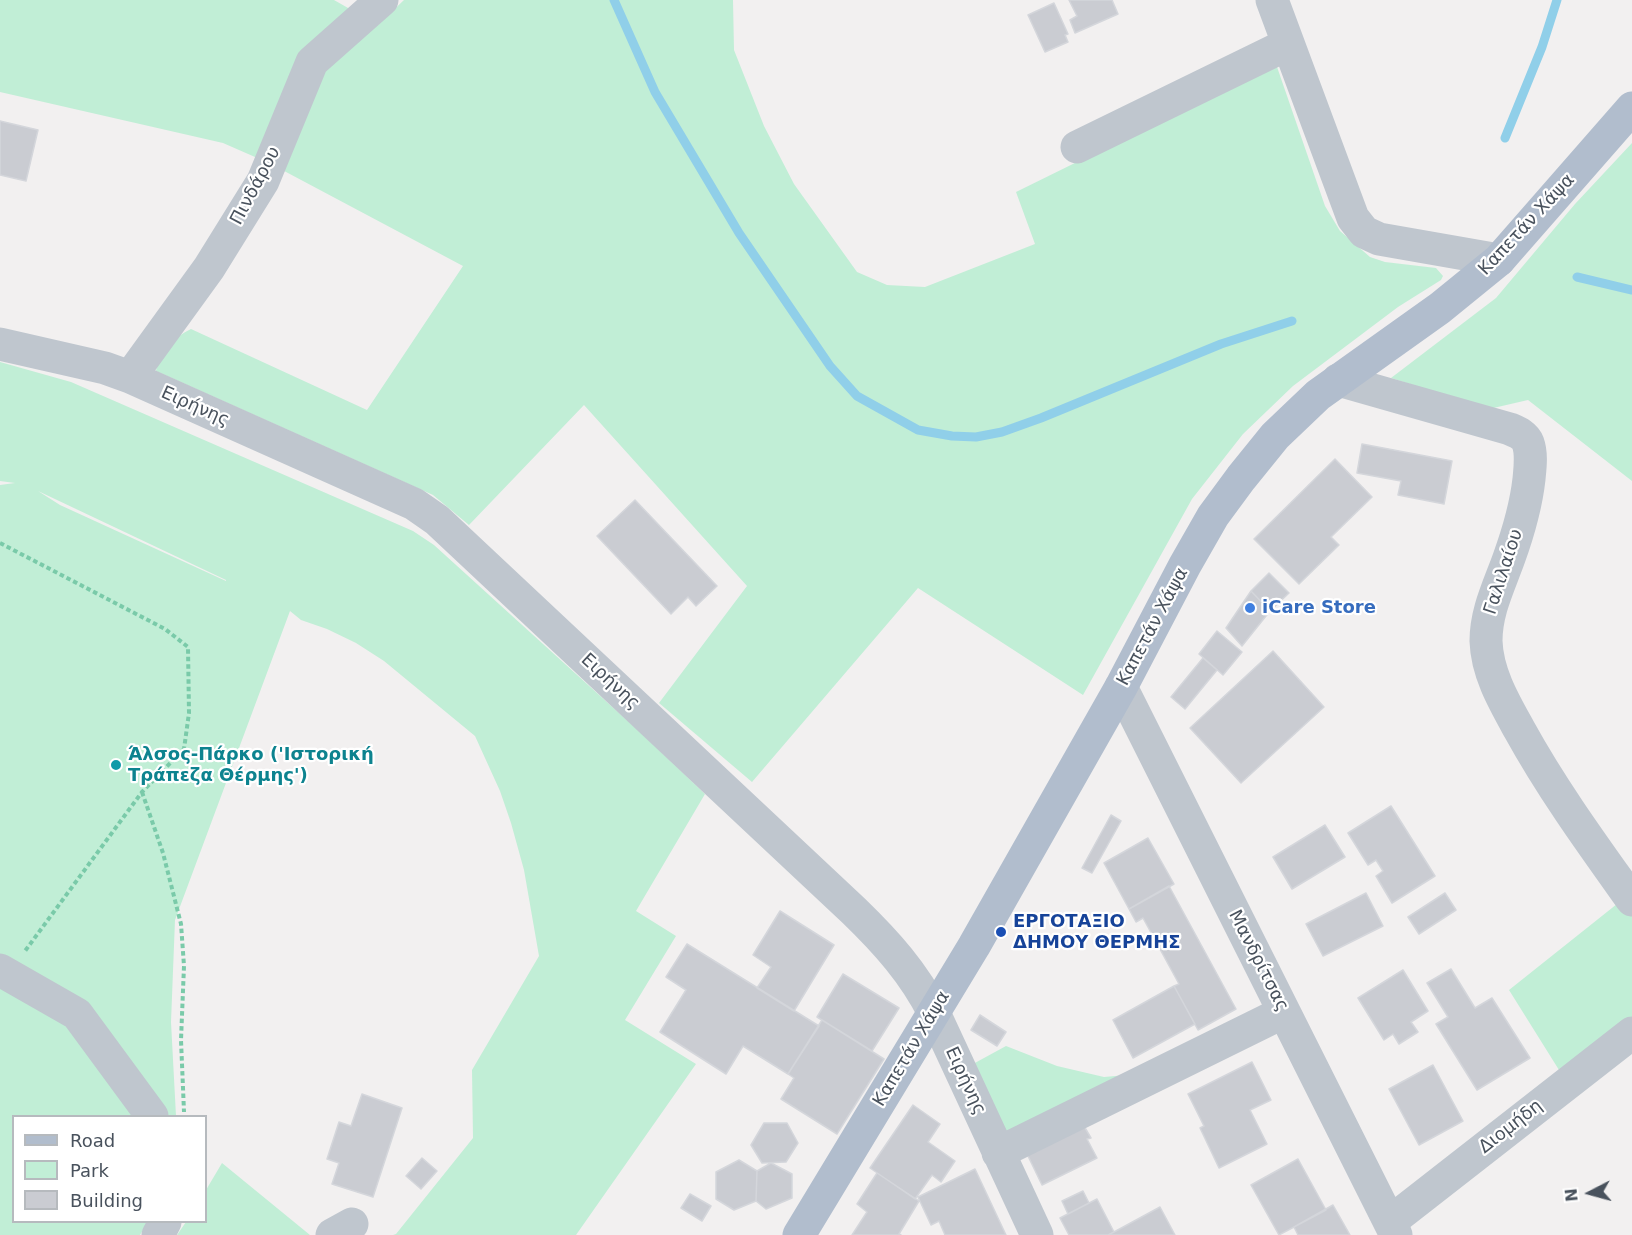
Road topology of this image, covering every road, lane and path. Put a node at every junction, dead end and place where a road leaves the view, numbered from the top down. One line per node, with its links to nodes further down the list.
1 (382, 0): 8 (street, Πινδάρου)
2 (1272, 0): 3 (street)
3 (1288, 44): 5 (street); 6 (street)
4 (1630, 113): 6 (main road, Καπετάν Χάψα)
5 (1077, 147)
6 (1499, 260): 9 (main road, Καπετάν Χάψα)
7 (0, 344): 8 (street, Ειρήνης)
8 (130, 377): 16 (street, Ειρήνης)
9 (1338, 380): 11 (main road, Καπετάν Χάψα); 13 (street, Γαλιλαίου)
10 (0, 543): 12 (path)
11 (1121, 687): 15 (street, Μανδρίτσας); 16 (main road, Καπετάν Χάψα)
12 (142, 792): 14 (path); 19 (path)
13 (1632, 900)
14 (4, 972): 18 (street)
15 (1284, 1012): 20 (street); 21 (street, Μανδρίτσας)
16 (934, 1013): 20 (street, Ειρήνης); 22 (main road, Καπετάν Χάψα)
17 (1632, 1033): 21 (street, Διομήδη)
18 (151, 1115)
19 (185, 1115)
20 (998, 1153): 23 (street, Ειρήνης)
21 (1393, 1228)
22 (799, 1235)
23 (1036, 1235)

